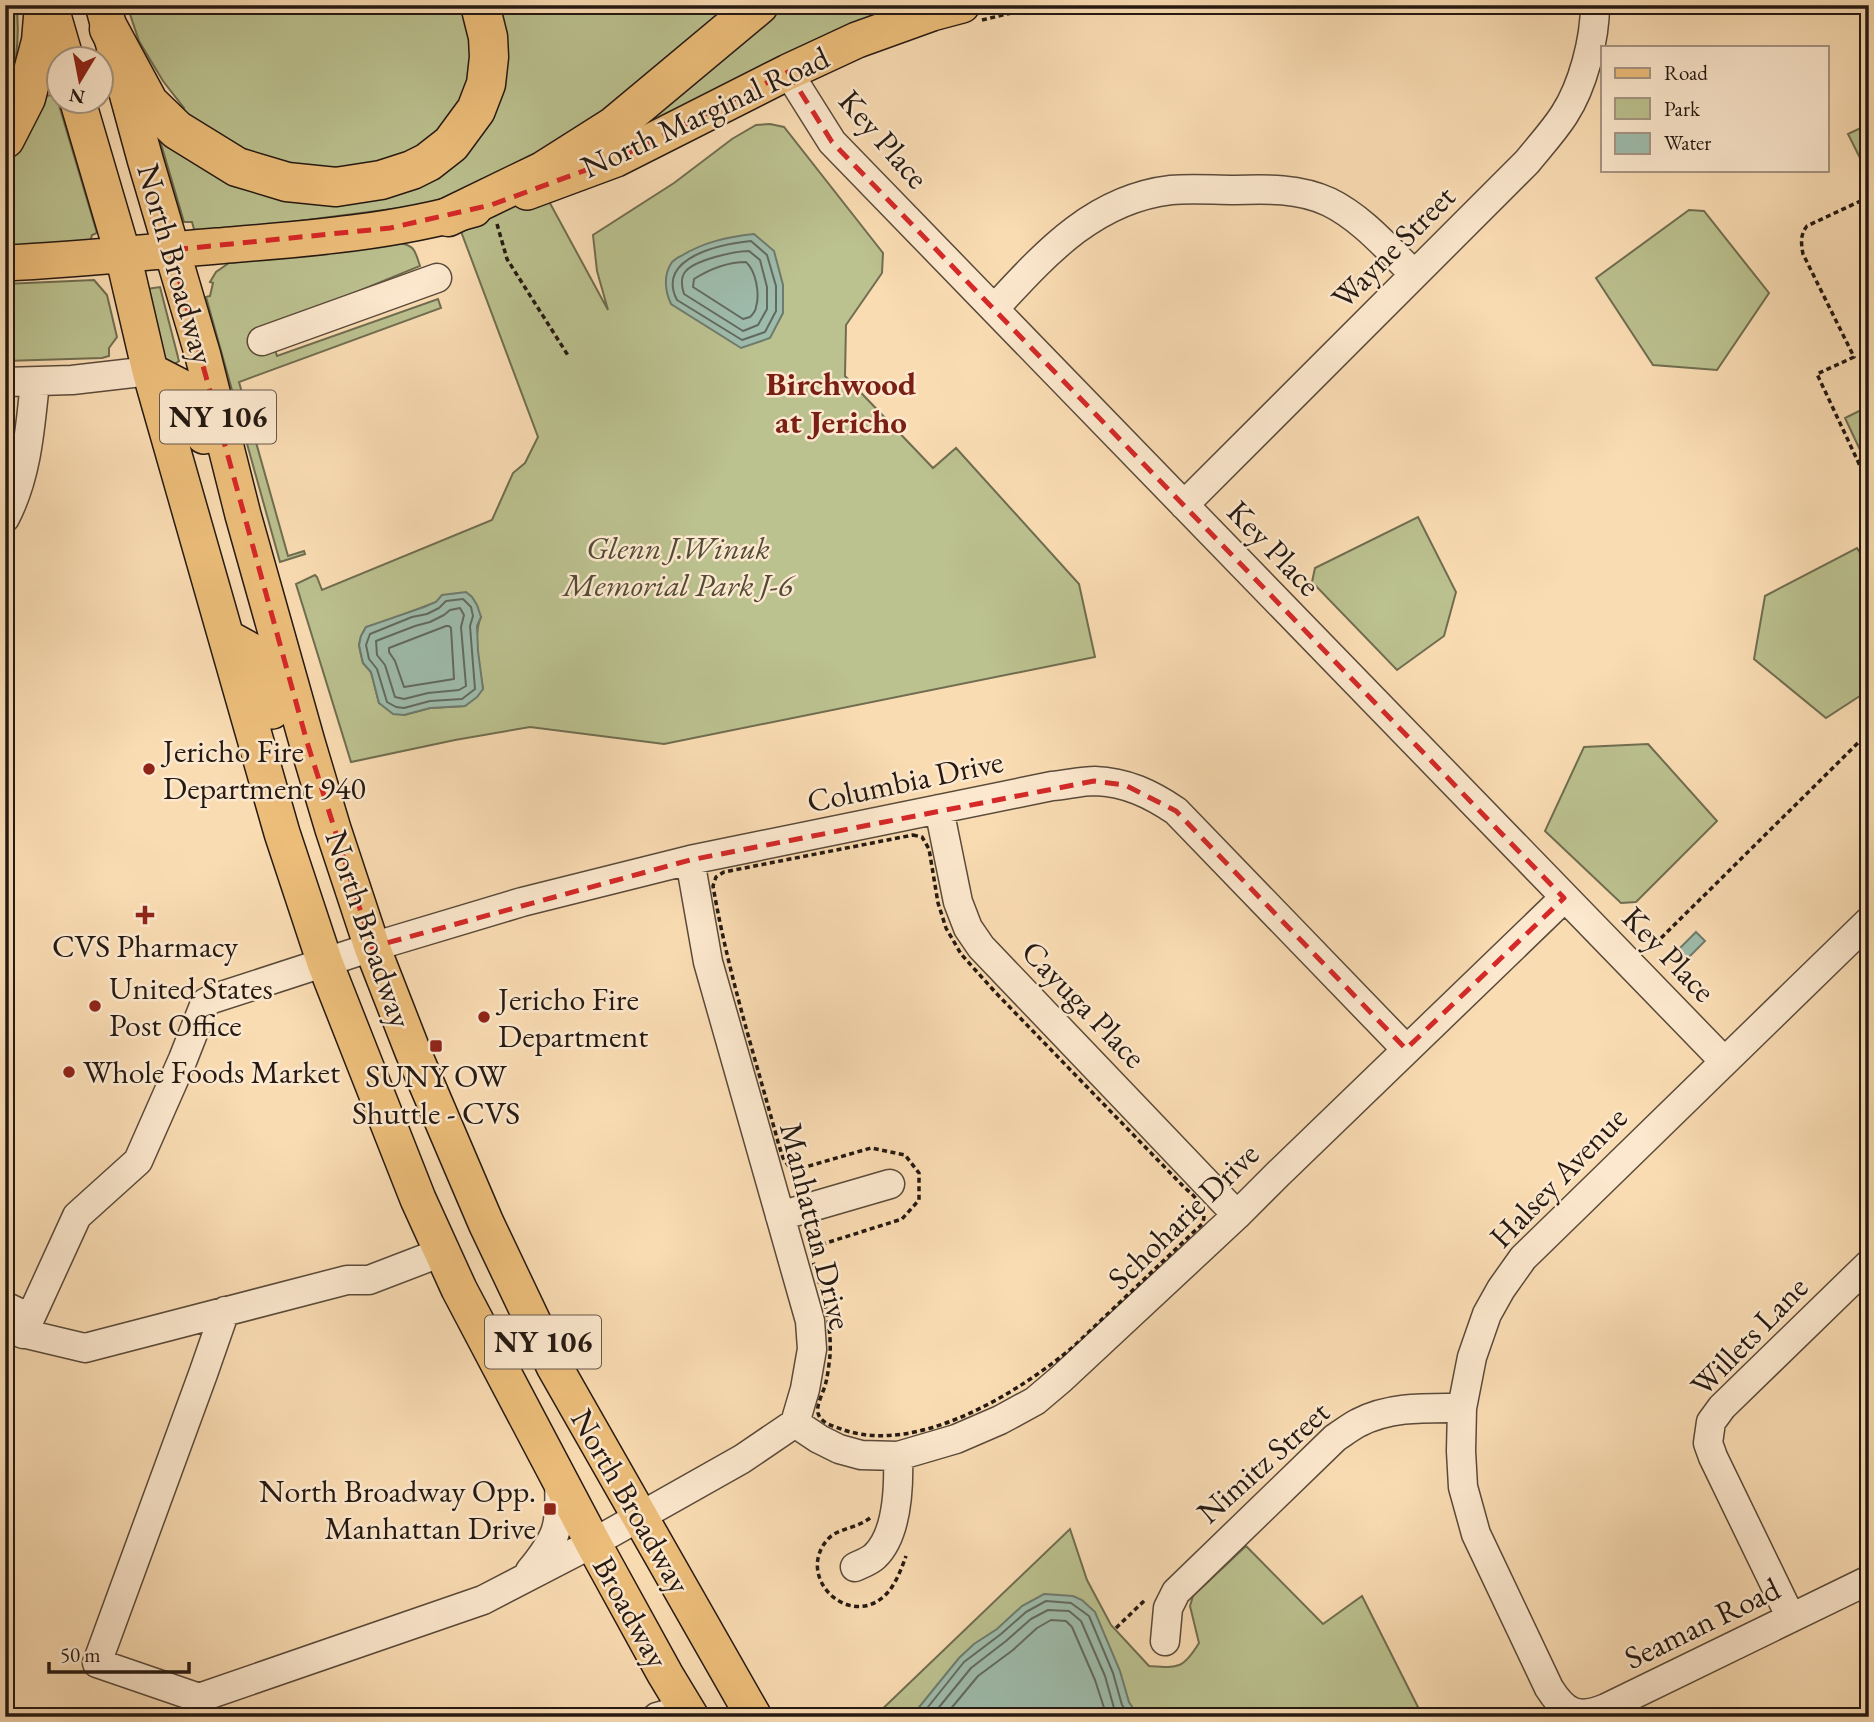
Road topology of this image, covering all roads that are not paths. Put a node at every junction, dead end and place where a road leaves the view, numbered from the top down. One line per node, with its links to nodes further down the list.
1 (44, 5): 11 (highway)
2 (50, 5): 8 (main road)
3 (480, 5): 7 (highway)
4 (759, 5): 12 (highway)
5 (962, 5): 9 (main road, North Marginal Road)
6 (1595, 5): 16 (street, Wayne Street)
7 (106, 17): 13 (main road, North Broadway / NY 106)
8 (62, 46)
9 (788, 72): 12 (main road, North Marginal Road); 18 (street, Key Place)
10 (82, 116): 14 (main road, North Broadway / NY 106)
11 (5, 139)
12 (447, 217): 13 (main road, North Marginal Road)
13 (172, 250): 14 (main road, North Marginal Road); 24 (main road, North Broadway / NY 106)
14 (123, 255): 15 (main road, North Marginal Road); 20 (main road, North Broadway / NY 106)
15 (5, 263)
16 (1413, 274): 18 (street); 23 (street, Wayne Street)
17 (437, 278): 19 (street)
18 (993, 309): 23 (street, Key Place)
19 (262, 341)
20 (150, 370): 22 (street); 24 (main road); 26 (main road, North Broadway / NY 106)
21 (5, 382): 22 (street)
22 (35, 382): 25 (street)
23 (1184, 505): 30 (street, Key Place)
24 (243, 515): 27 (main road, North Broadway / NY 106)
25 (5, 518)
26 (226, 637): 27 (main road); 33 (main road, North Broadway / NY 106)
27 (317, 775): 32 (main road, North Broadway / NY 106)
28 (939, 809): 29 (street, Columbia Drive); 34 (street, Columbia Drive); 37 (street, Cayuga Place)
29 (690, 860): 32 (street, Columbia Drive); 38 (street, Manhattan Drive)
30 (1564, 898): 34 (street, Schoharie Drive); 35 (street, Key Place)
31 (1869, 922): 35 (street, Halsey Avenue)
32 (372, 947): 33 (street, Columbia Drive); 47 (main road, North Broadway / NY 106)
33 (325, 963): 39 (main road, North Broadway / NY 106); 42 (street, Columbia Drive)
34 (1406, 1049): 37 (street, Schoharie Drive)
35 (1724, 1061): 43 (street, Halsey Avenue)
36 (890, 1184): 38 (street)
37 (1237, 1215): 45 (street, Schoharie Drive)
38 (780, 1216): 44 (street, Manhattan Drive)
39 (440, 1245): 41 (street); 46 (main road, North Broadway / NY 106)
40 (1869, 1264): 52 (street, Willets Lane)
41 (225, 1311): 42 (street); 50 (street)
42 (16, 1322)
43 (1462, 1408): 53 (street, Nimitz Street); 54 (street, Halsey Avenue)
44 (795, 1423): 45 (street, Schoharie Drive); 47 (street)
45 (898, 1457): 49 (street)
46 (559, 1478): 48 (main road, North Broadway / NY 106); 50 (street)
47 (638, 1516): 48 (street); 56 (main road, North Broadway / NY 106)
48 (593, 1543): 50 (street); 55 (main road, Broadway / NY 106)
49 (855, 1567)
50 (524, 1578)
51 (1869, 1580): 52 (street, Seaman Road)
52 (1791, 1618): 54 (street, Seaman Road)
53 (1165, 1641)
54 (1564, 1706)
55 (678, 1714)
56 (754, 1717)

